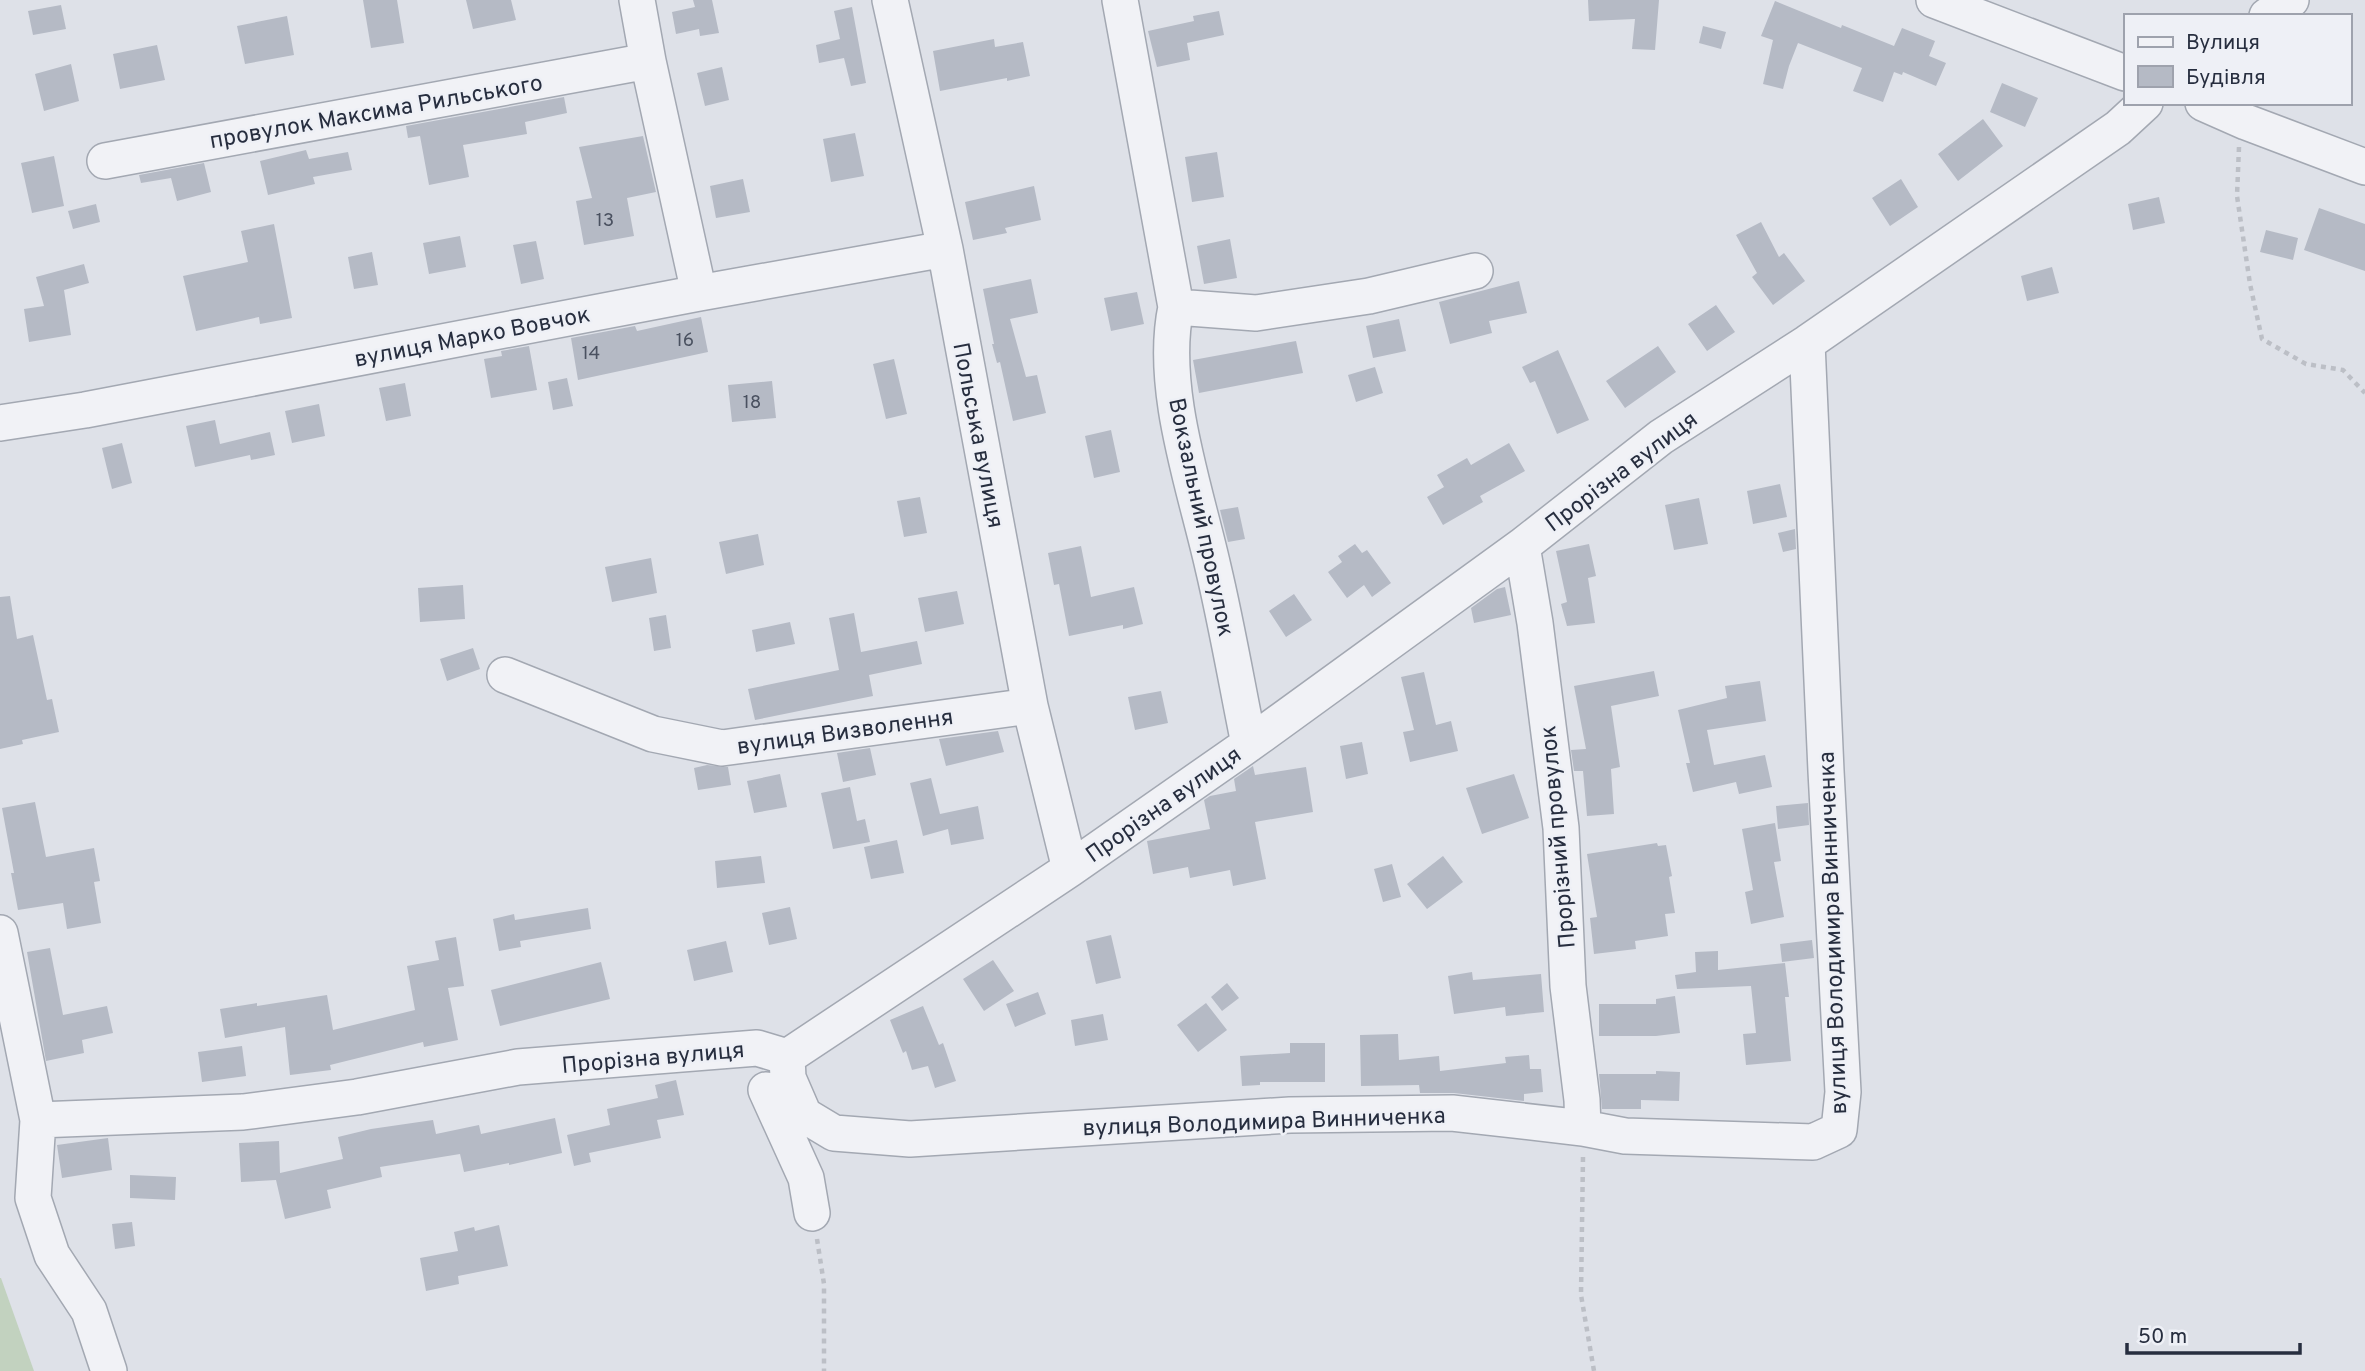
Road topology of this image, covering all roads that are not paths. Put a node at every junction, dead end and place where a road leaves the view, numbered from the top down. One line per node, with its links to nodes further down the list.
1 (637, 0): 7 (street)
2 (890, 0): 13 (street, Польська вулиця)
3 (1120, 0): 16 (street, Вокзальний провулок)
4 (1934, 0): 8 (street)
5 (2291, 0): 6 (street)
6 (2268, 14)
7 (648, 61): 11 (street, провулок Максима Рильського); 15 (street)
8 (2124, 73)
9 (2143, 105): 17 (street, Прорізна вулиця)
10 (2208, 105): 12 (street)
11 (105, 161)
12 (2365, 166)
13 (945, 250): 15 (street, вулиця Марко Вовчок); 21 (street, Польська вулиця)
14 (1475, 271): 16 (street)
15 (699, 293): 18 (street, вулиця Марко Вовчок)
16 (1177, 307): 22 (street, Вокзальний провулок)
17 (1807, 342): 19 (street, Прорізна вулиця); 27 (street, вулиця Володимира Винниченка)
18 (0, 423)
19 (1522, 546): 22 (street, Прорізна вулиця); 27 (street, Прорізний провулок)
20 (505, 675): 21 (street, вулиця Визволення)
21 (1030, 706): 23 (street, Польська вулиця)
22 (1249, 744): 23 (street, Прорізна вулиця)
23 (1070, 869): 25 (street, Прорізна вулиця)
24 (0, 933): 26 (street)
25 (772, 1052): 26 (street, Прорізна вулиця); 27 (street, вулиця Володимира Винниченка); 28 (street)
26 (38, 1120): 29 (street)
27 (1583, 1128)
28 (813, 1213)
29 (109, 1371)

